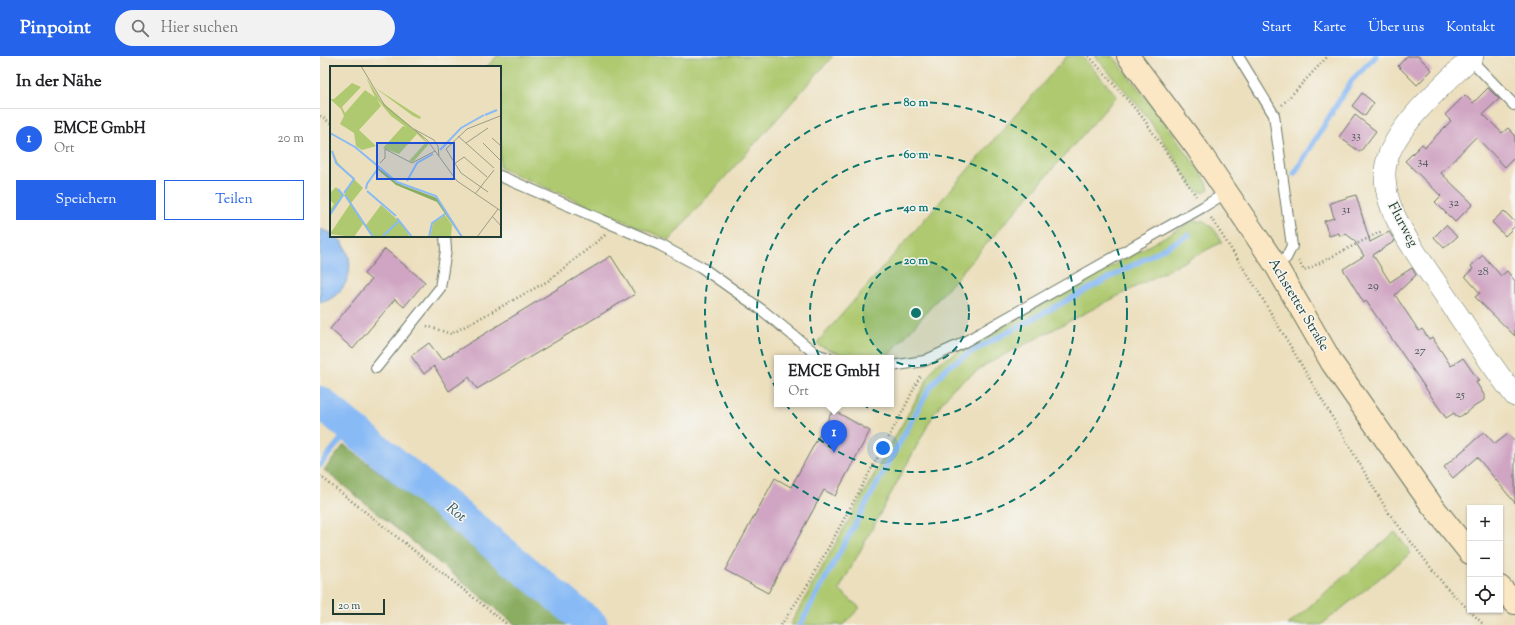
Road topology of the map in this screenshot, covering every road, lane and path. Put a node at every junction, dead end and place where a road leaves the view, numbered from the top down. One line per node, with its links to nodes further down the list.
1 (1089, 56): 12 (path)
2 (1128, 56): 11 (main road, Achstetter Straße)
3 (1238, 56): 7 (lane)
4 (1328, 56): 7 (path)
5 (1472, 58): 6 (lane); 13 (street, Flurweg)
6 (1514, 105)
7 (1274, 115): 16 (lane)
8 (320, 116): 9 (path)
9 (330, 122)
10 (501, 176): 14 (lane)
11 (1227, 192): 12 (lane); 17 (main road, Achstetter Straße)
12 (1203, 208): 20 (lane); 30 (path)
13 (1399, 222): 16 (path); 23 (street, Flurweg)
14 (615, 226): 18 (path); 19 (lane)
15 (445, 237): 18 (lane)
16 (1292, 246): 17 (lane)
17 (1274, 264): 25 (main road, Achstetter Straße)
18 (413, 322): 22 (lane)
19 (819, 355)
20 (924, 361): 21 (lane); 29 (path)
21 (894, 366)
22 (376, 368)
23 (1514, 394)
24 (320, 476): 28 (path)
25 (1467, 549)
26 (1503, 590): 27 (main road)
27 (1515, 604)
28 (508, 625)
29 (781, 625)
30 (1484, 625)

